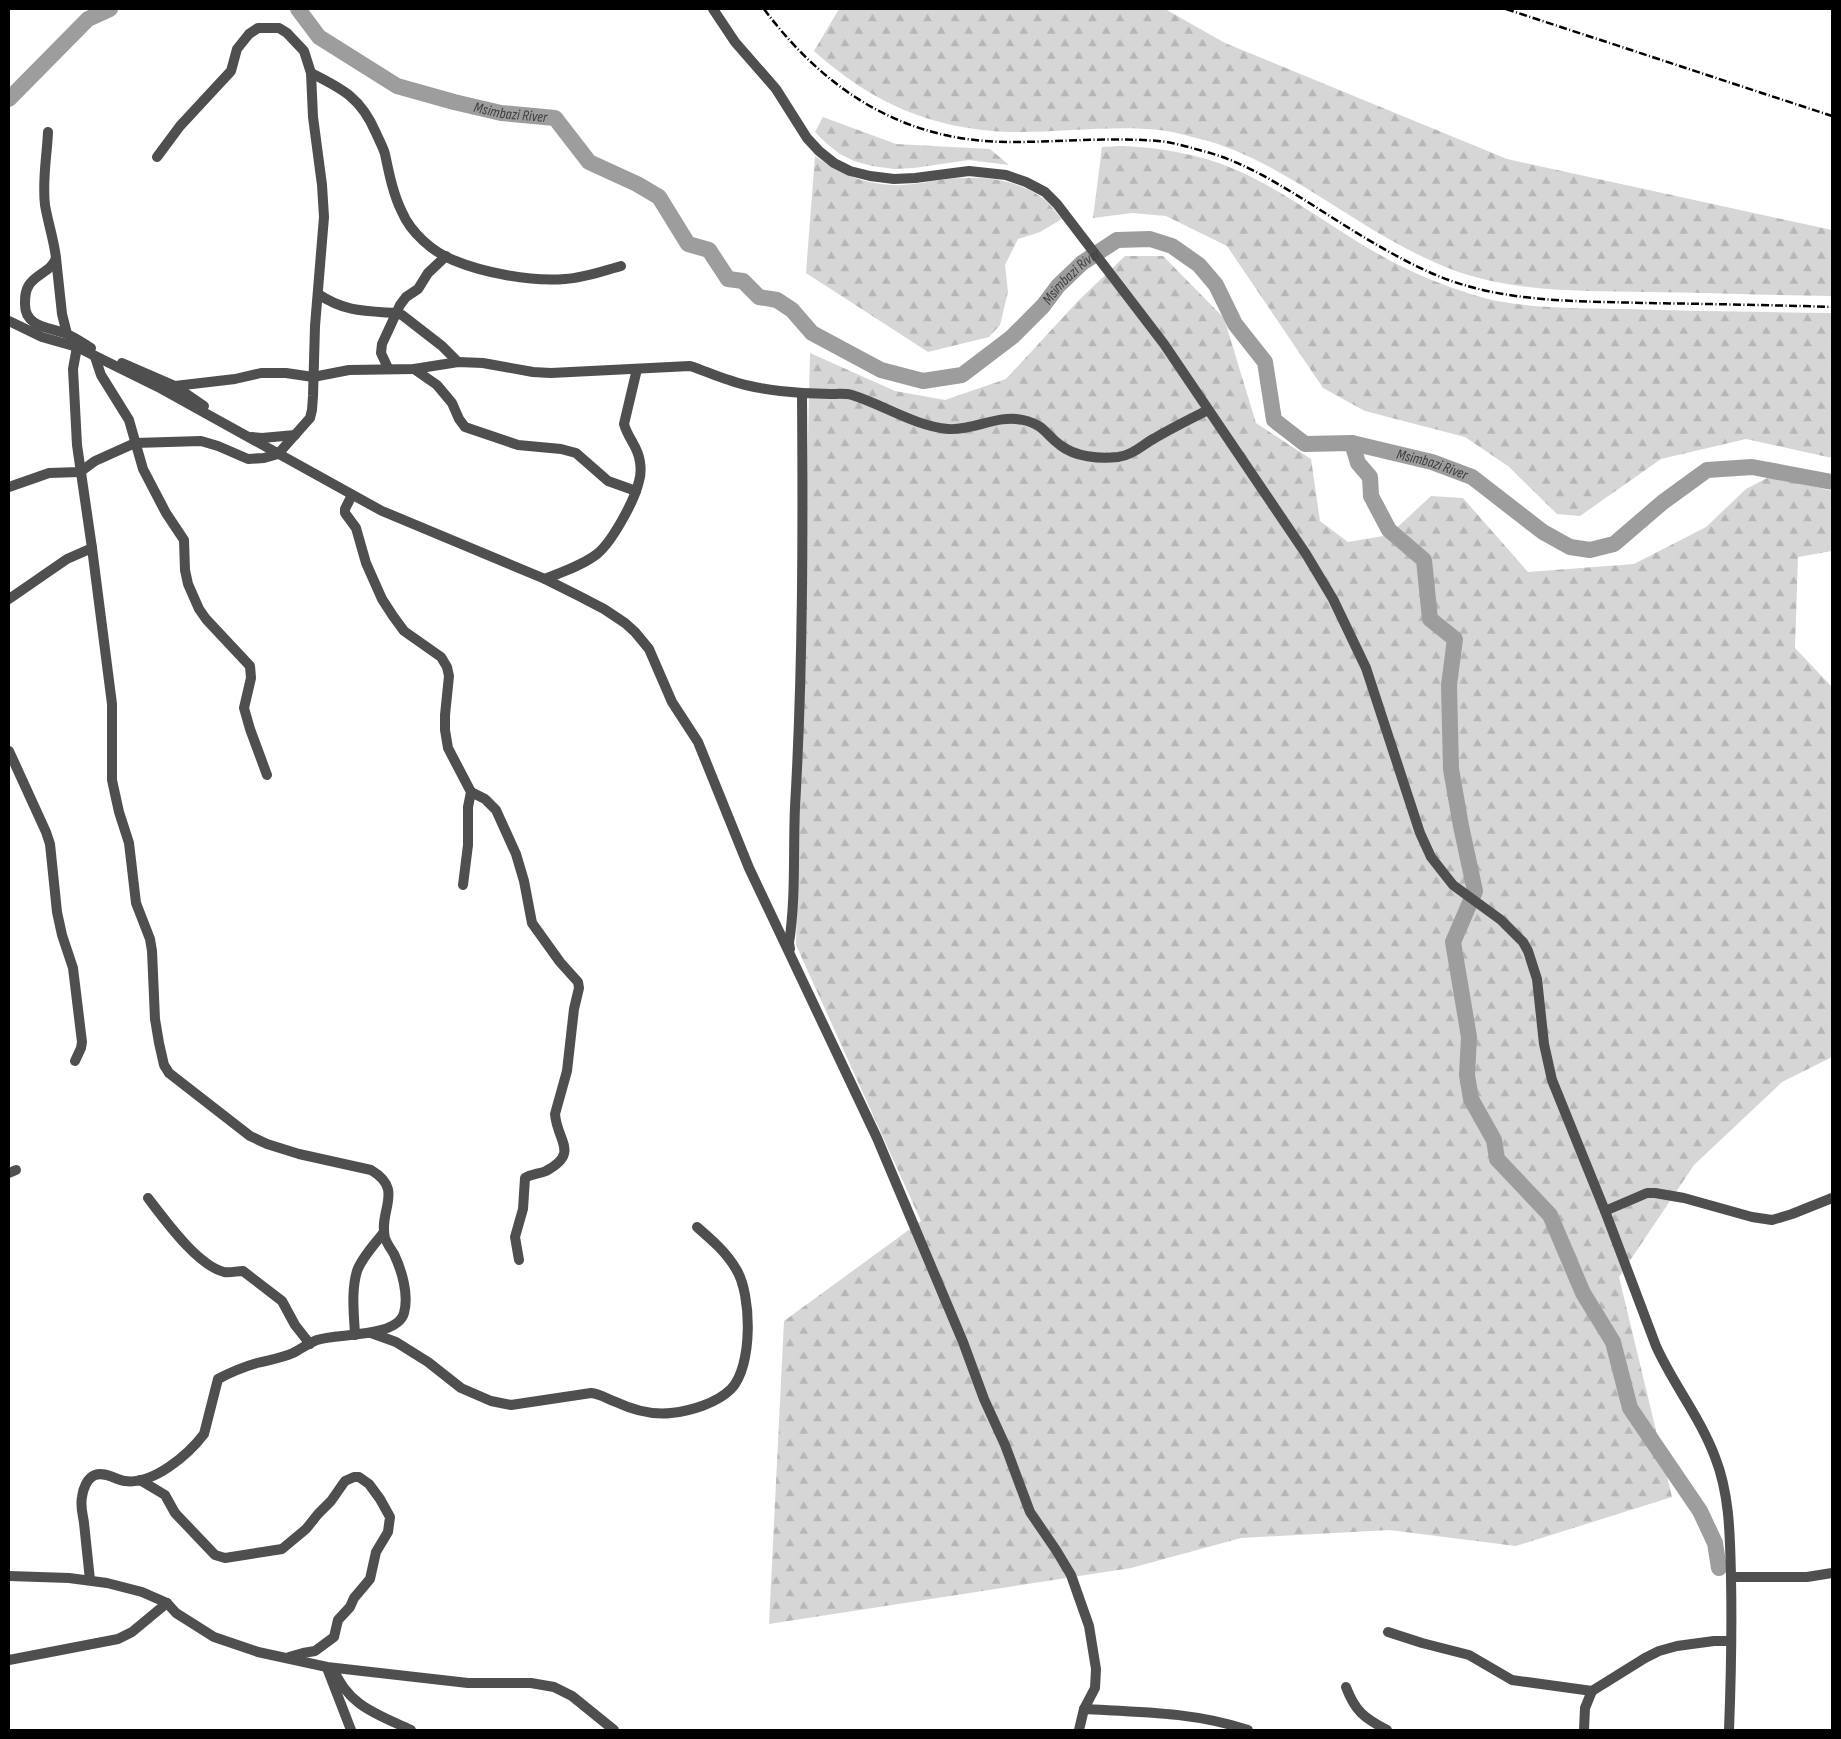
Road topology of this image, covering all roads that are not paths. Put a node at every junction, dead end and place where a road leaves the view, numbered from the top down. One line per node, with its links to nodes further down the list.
1 (713, 9): 21 (street)
2 (311, 73): 4 (street); 5 (street); 8 (street)
3 (48, 132): 6 (street)
4 (157, 157)
5 (446, 256): 7 (street); 9 (street)
6 (56, 258): 11 (street); 11 (street)
7 (621, 266)
8 (318, 294): 9 (street); 18 (street)
9 (396, 313): 14 (street); 15 (street)
10 (9, 321): 12 (street)
11 (67, 334): 19 (street)
12 (77, 348): 13 (street); 25 (street)
13 (95, 356): 23 (street); 24 (street)
14 (458, 362): 16 (street); 17 (street)
15 (388, 368): 16 (street); 18 (street)
16 (414, 369): 27 (street)
17 (637, 369): 20 (street); 27 (street)
18 (313, 377): 19 (street); 22 (street)
19 (175, 386): 22 (street)
20 (802, 393): 21 (street); 36 (street)
21 (1208, 410): 40 (street)
22 (295, 435): 24 (street)
23 (136, 443): 24 (street); 25 (street); 33 (street)
24 (278, 454): 28 (street)
25 (80, 472): 26 (street); 29 (street)
26 (9, 488)
27 (636, 491): 30 (street)
28 (352, 495): 30 (street); 34 (street)
29 (92, 548): 31 (street); 42 (street)
30 (545, 579): 36 (street)
31 (9, 599)
32 (9, 751): 37 (street)
33 (267, 775)
34 (471, 792): 35 (street); 43 (street)
35 (463, 885)
36 (791, 955): 60 (street)
37 (75, 1061)
38 (148, 1198): 46 (street)
39 (1832, 1198): 40 (street)
40 (1605, 1211): 50 (street)
41 (697, 1228): 44 (street)
42 (384, 1232): 44 (street); 45 (street)
43 (519, 1260)
44 (368, 1333): 45 (street)
45 (355, 1335): 46 (street)
46 (310, 1344): 47 (street)
47 (140, 1480): 51 (street); 55 (street)
48 (1832, 1573): 50 (street)
49 (9, 1576): 51 (street)
50 (1731, 1577): 54 (street)
51 (90, 1580): 52 (street)
52 (167, 1603): 55 (street); 56 (street)
53 (1388, 1632): 59 (street)
54 (1731, 1641): 59 (street); 69 (street)
55 (287, 1658): 57 (street)
56 (9, 1660)
57 (330, 1668): 62 (street); 63 (street); 64 (street)
58 (1346, 1686): 67 (street)
59 (1592, 1691): 68 (street)
60 (1084, 1709): 61 (street); 65 (street)
61 (1230, 1727): 66 (street)
62 (351, 1730)
63 (411, 1730)
64 (614, 1730)
65 (1079, 1730)
66 (1248, 1730)
67 (1387, 1730)
68 (1584, 1730)
69 (1729, 1730)

